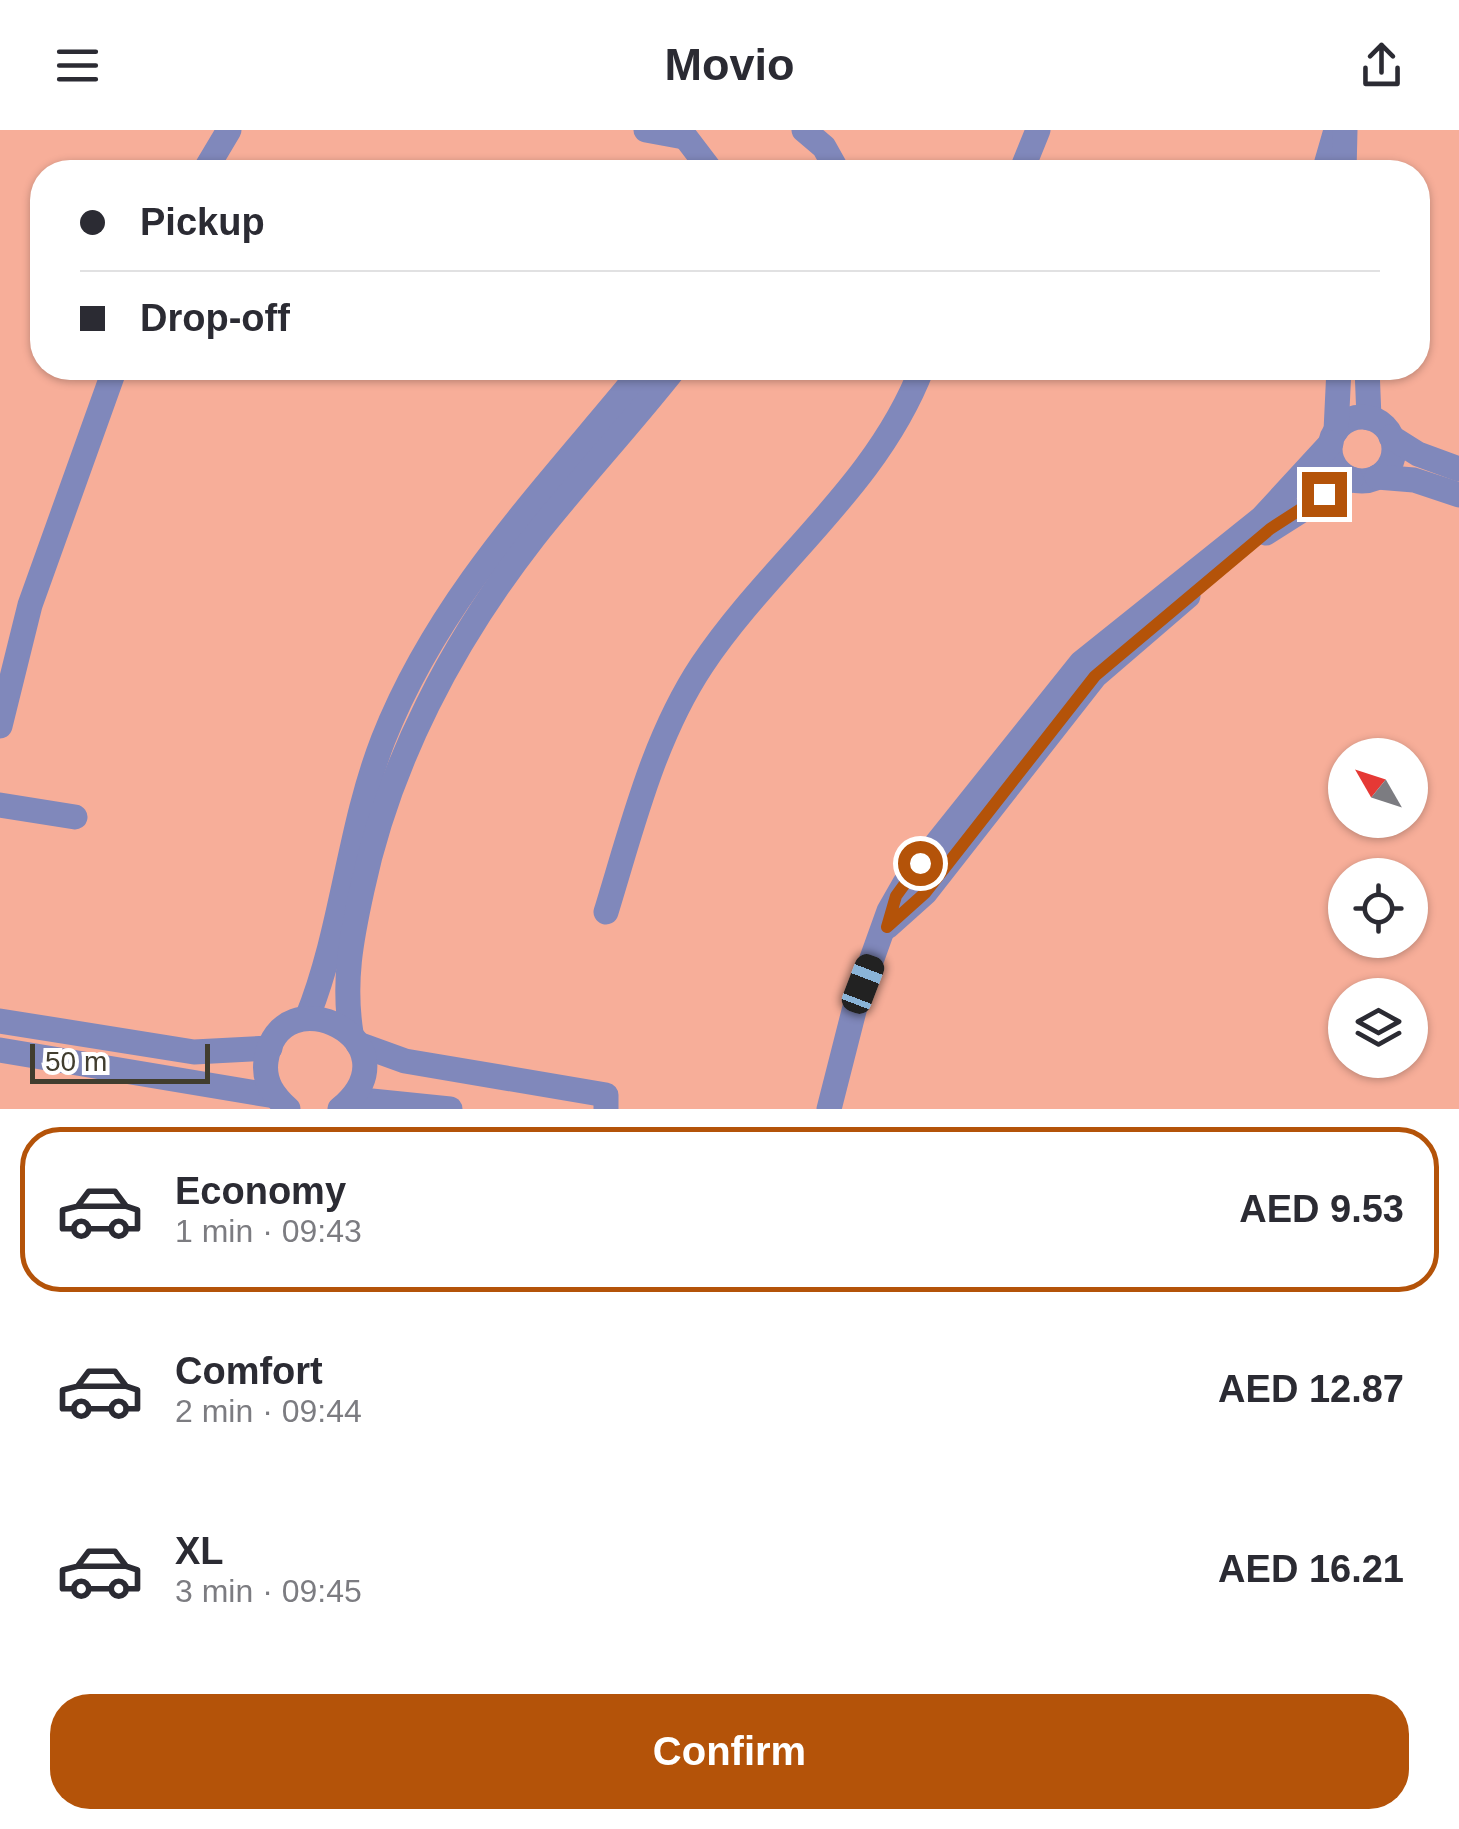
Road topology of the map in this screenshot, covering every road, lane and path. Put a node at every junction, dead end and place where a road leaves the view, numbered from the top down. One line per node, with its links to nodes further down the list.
1 (229, 130): 9 (street)
2 (646, 130): 7 (street)
3 (804, 130): 8 (street)
4 (1038, 130): 11 (street)
5 (1336, 130): 12 (street)
6 (1345, 130): 13 (street)
7 (682, 134): 10 (street)
8 (825, 139)
9 (211, 160)
10 (703, 160)
11 (1027, 160)
12 (1327, 160)
13 (1344, 160)
14 (111, 380): 27 (street)
15 (634, 380): 31 (street)
16 (665, 380): 33 (street)
17 (917, 380): 30 (street)
18 (1337, 380): 21 (street)
19 (1367, 380): 20 (street)
20 (1369, 418): 21 (street); 22 (street)
21 (1333, 437): 24 (street); 26 (street)
22 (1391, 438): 23 (street); 24 (street)
23 (1459, 468)
24 (1364, 478): 25 (street); 26 (street)
25 (1459, 494)
26 (1245, 540): 40 (street)
27 (0, 726)
28 (0, 806): 29 (street)
29 (75, 817)
30 (606, 912)
31 (307, 1018): 33 (street); 34 (street)
32 (0, 1021): 34 (street)
33 (354, 1038): 36 (street); 38 (street)
34 (270, 1048): 37 (street)
35 (0, 1050): 37 (street)
36 (606, 1102)
37 (281, 1104)
38 (345, 1106): 39 (street)
39 (450, 1109)
40 (829, 1109)

